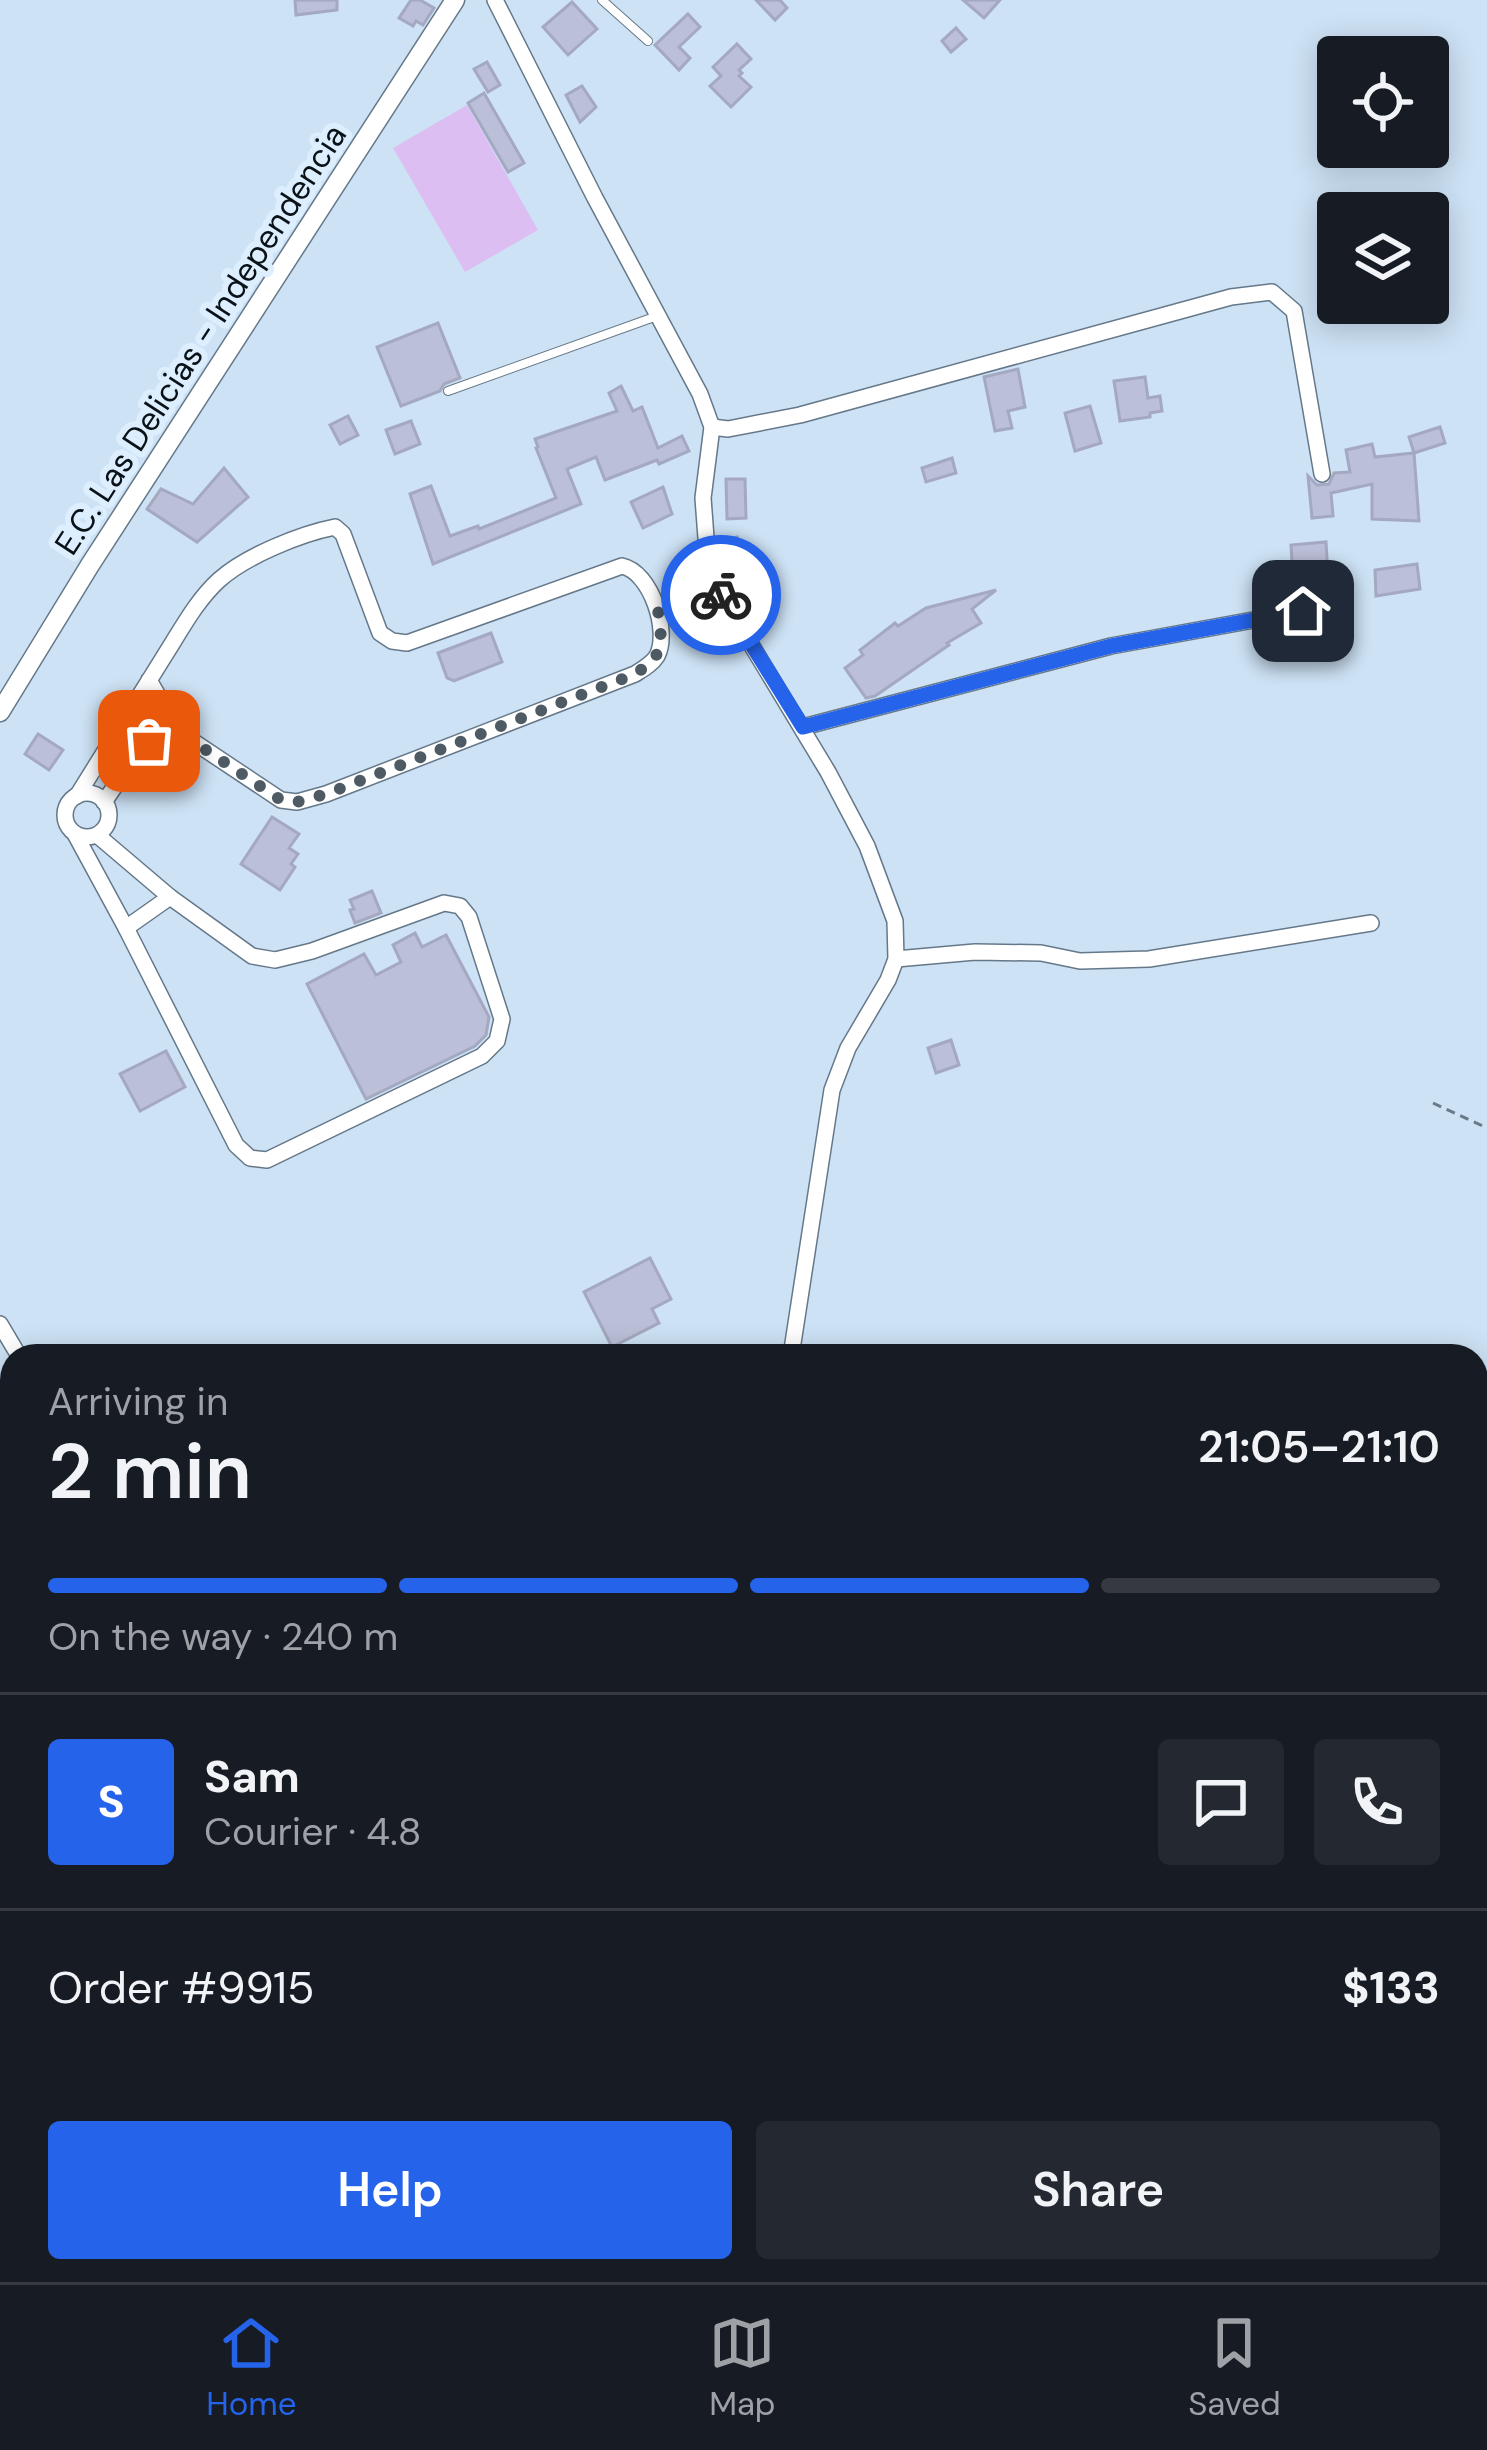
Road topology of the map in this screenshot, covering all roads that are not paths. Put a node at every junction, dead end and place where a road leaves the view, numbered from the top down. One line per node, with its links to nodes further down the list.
1 (454, 0): 13 (street, E.C. Las Delicias - Independencia)
2 (496, 0): 5 (street)
3 (602, 0): 4 (lane)
4 (648, 41)
5 (658, 315): 6 (lane); 7 (street)
6 (448, 391)
7 (712, 427): 8 (street); 9 (street)
8 (1322, 474)
9 (717, 588): 10 (street); 14 (street)
10 (658, 610): 12 (street); 15 (street)
11 (1303, 611): 14 (street)
12 (149, 680): 15 (street); 16 (street)
13 (0, 712)
14 (803, 727): 23 (street)
15 (179, 732): 17 (street)
16 (76, 796): 17 (street); 18 (street)
17 (104, 802): 19 (street)
18 (75, 834): 19 (street); 22 (street)
19 (97, 835): 20 (street)
20 (170, 897): 22 (street); 22 (street)
21 (1371, 923): 23 (street)
22 (126, 928)
23 (896, 959): 24 (street)
24 (793, 1344)

